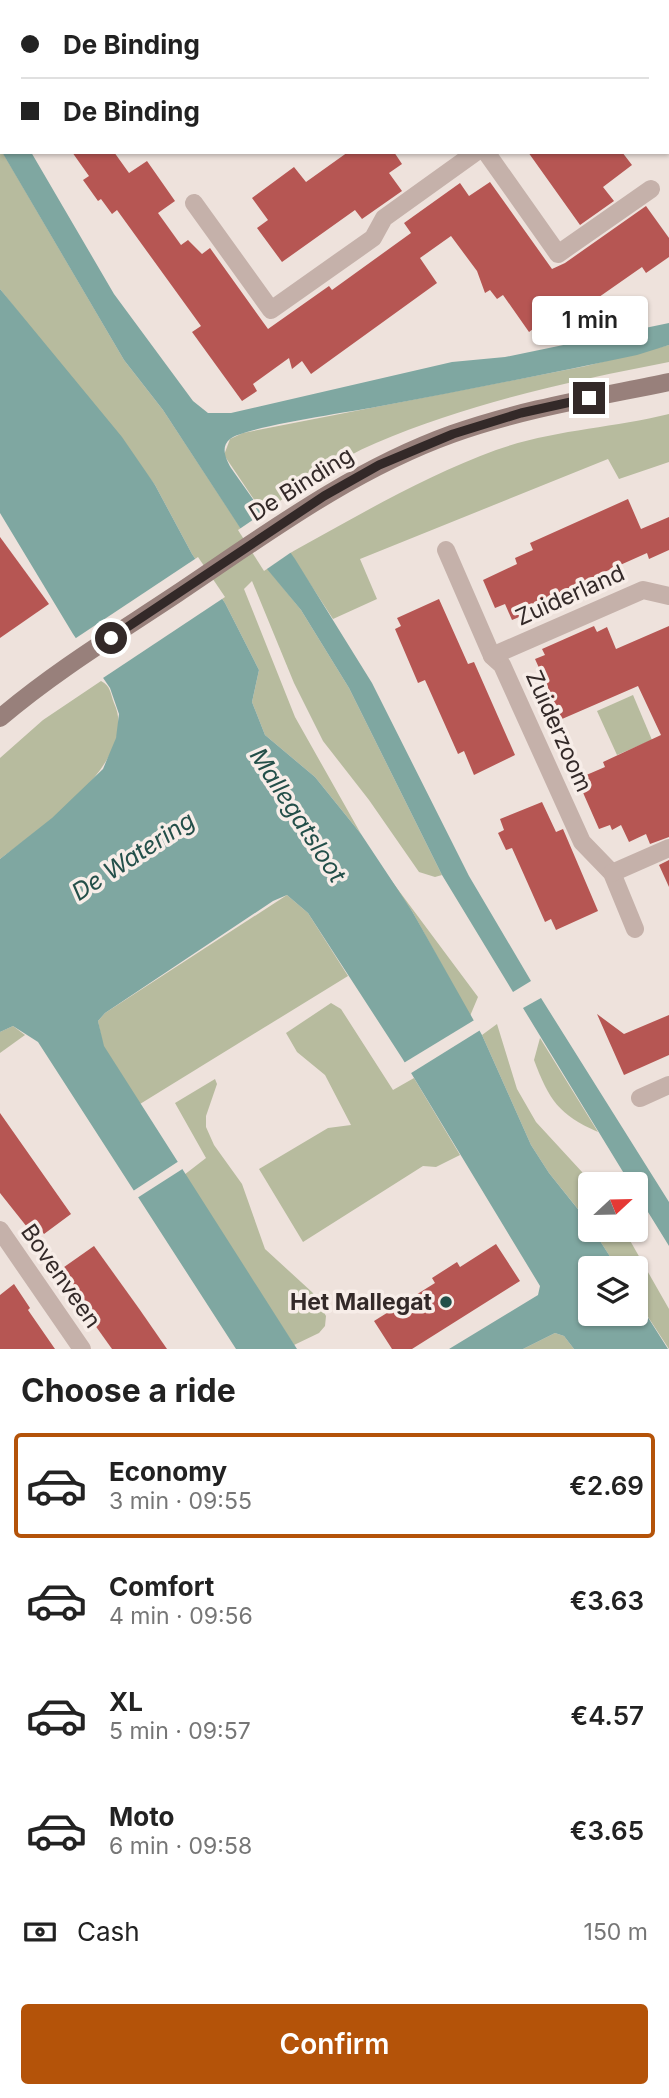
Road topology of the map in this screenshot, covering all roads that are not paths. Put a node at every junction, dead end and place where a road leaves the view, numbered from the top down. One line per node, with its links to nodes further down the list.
1 (473, 154): 4 (street)
2 (487, 154): 3 (street)
3 (651, 189)
4 (194, 204)
5 (669, 382): 9 (street, De Binding)
6 (446, 550): 8 (street, Zuiderzoom)
7 (669, 596): 8 (street, Zuiderland)
8 (492, 656): 11 (street, Zuiderzoom)
9 (0, 718)
10 (669, 848): 11 (street)
11 (612, 873): 12 (street, Zuiderzoom)
12 (635, 929)
13 (669, 1085): 14 (street)
14 (640, 1098)
15 (0, 1230): 16 (street, Bovenveen)
16 (82, 1349)

